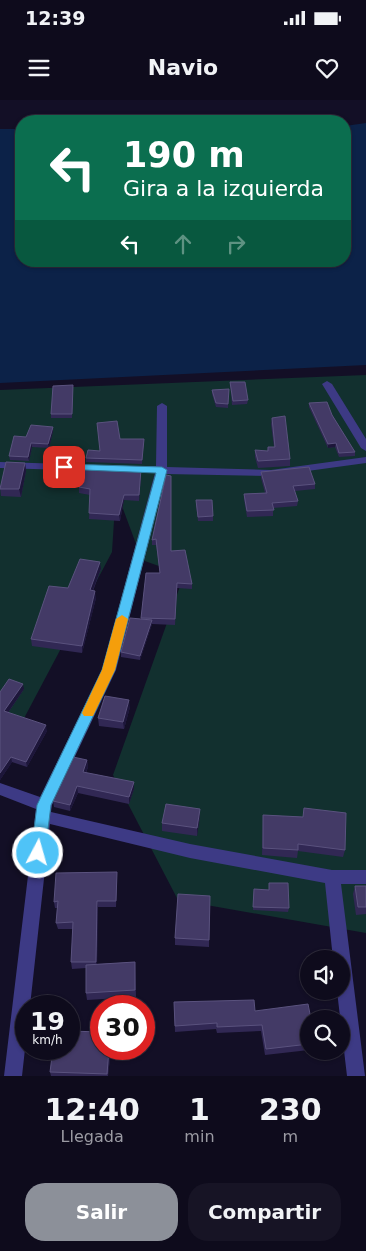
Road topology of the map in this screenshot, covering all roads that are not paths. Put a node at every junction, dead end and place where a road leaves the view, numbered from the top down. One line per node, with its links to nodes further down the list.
1 (327, 384): 3 (street)
2 (162, 406): 6 (street)
3 (366, 448)
4 (366, 460): 6 (street)
5 (0, 465): 6 (street)
6 (162, 470): 8 (street)
7 (0, 789): 8 (street)
8 (43, 811): 9 (street); 11 (street)
9 (332, 877): 10 (street); 12 (street)
10 (366, 877)
11 (13, 1076)
12 (356, 1076)

